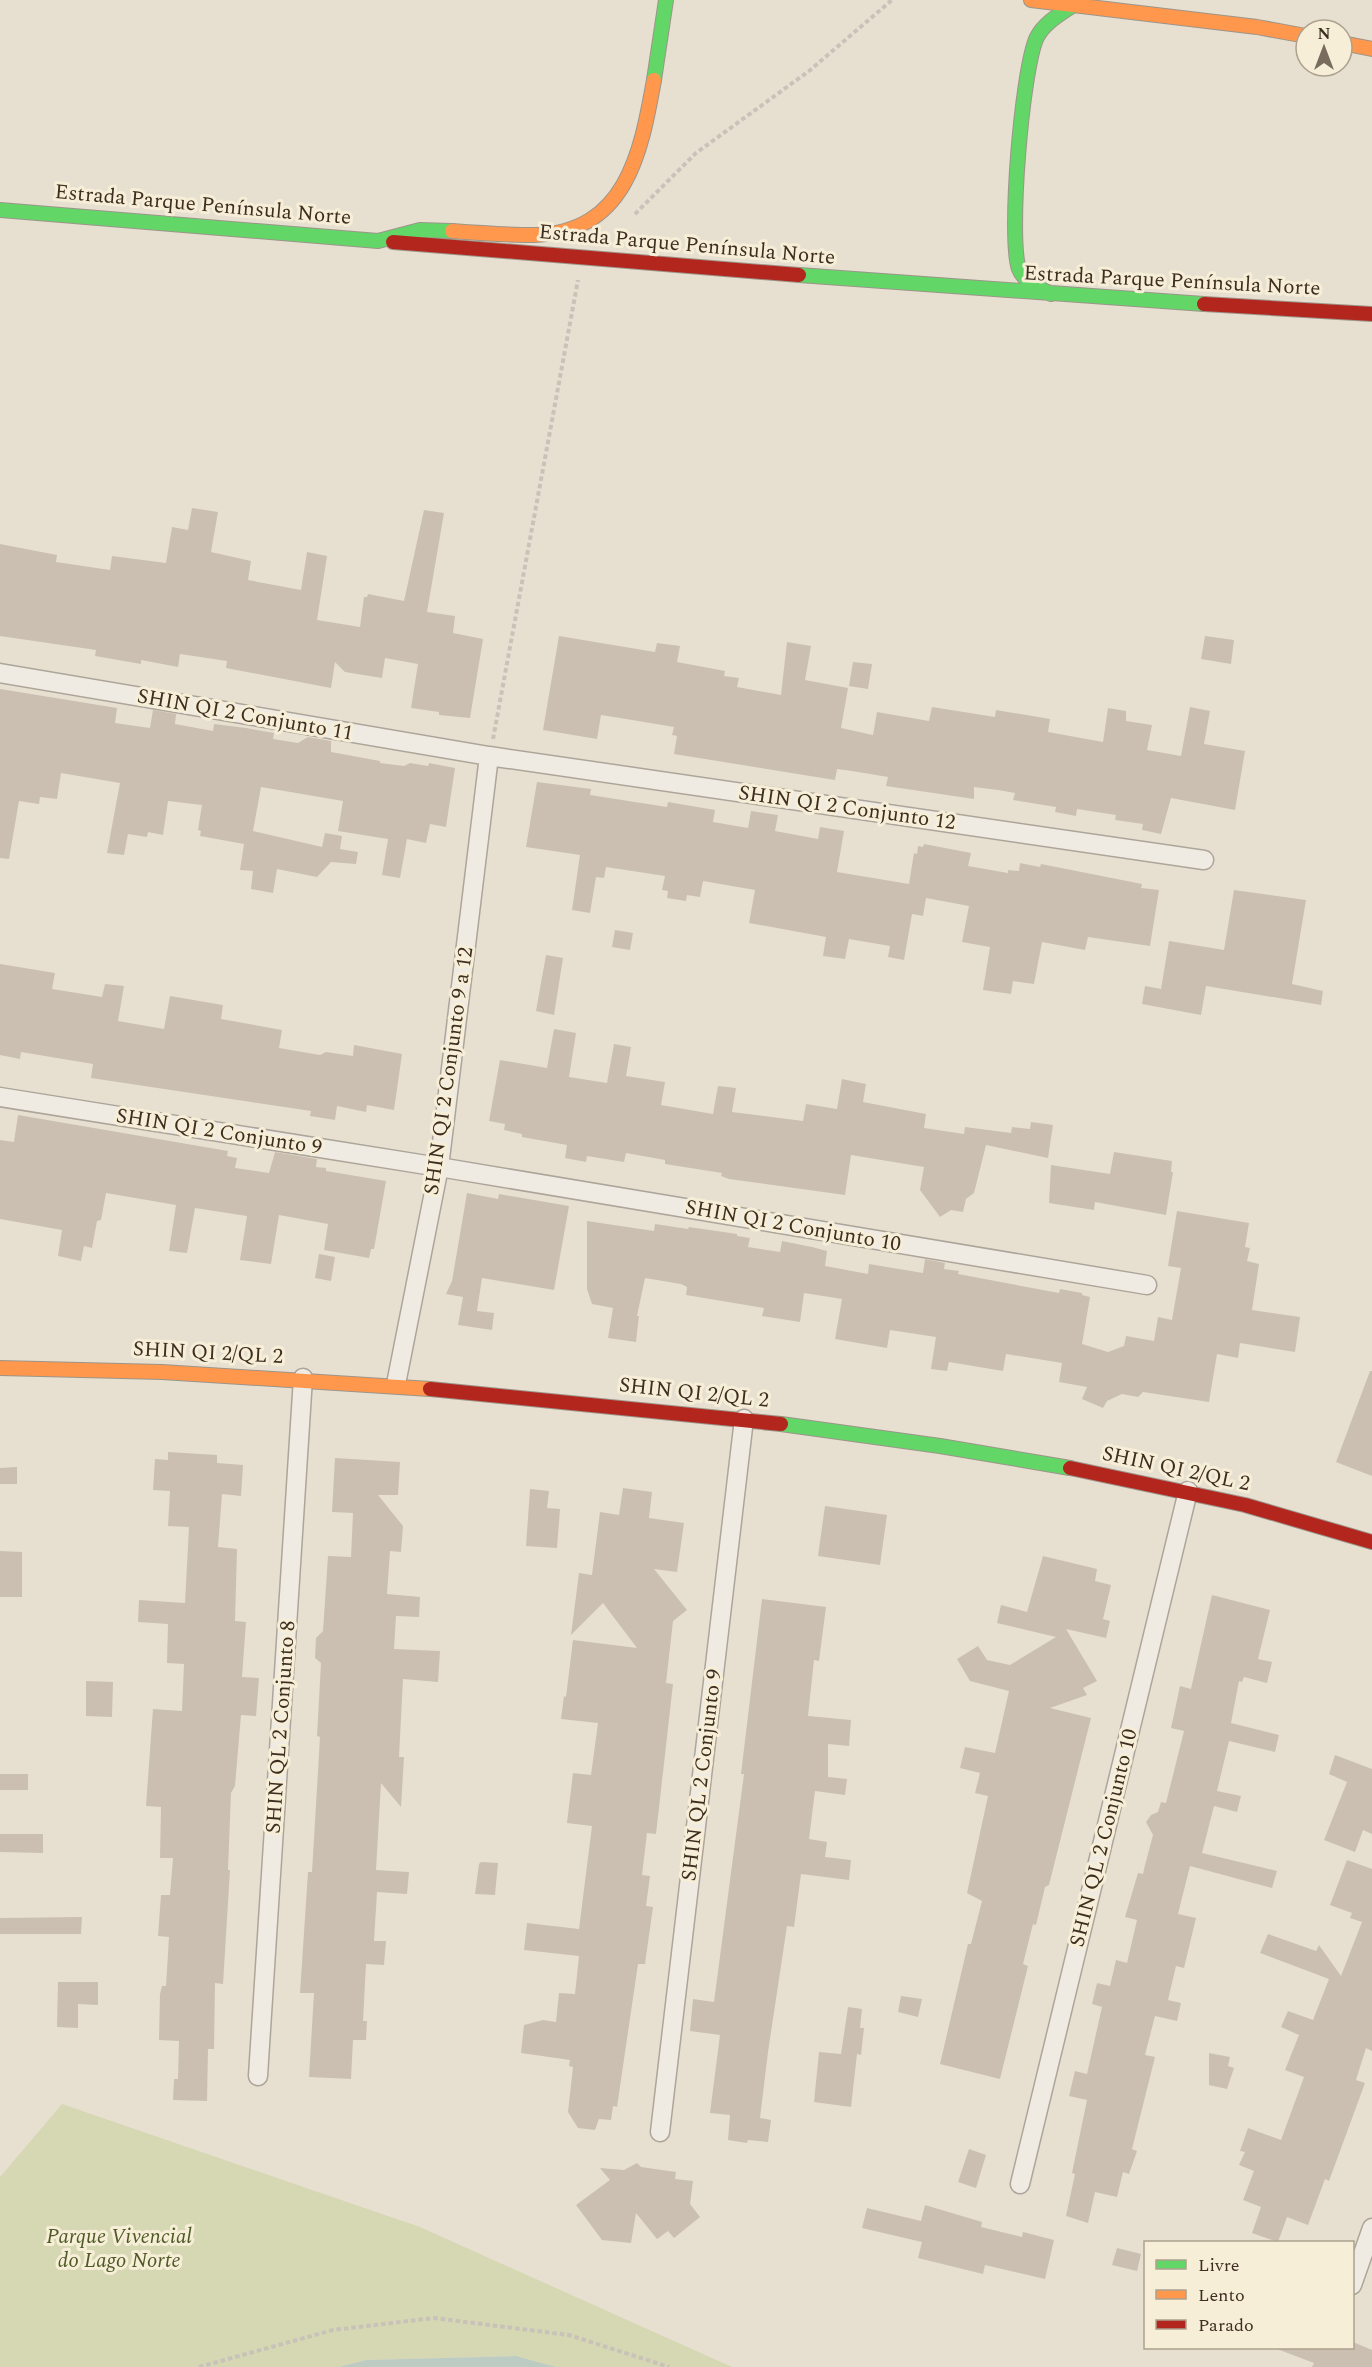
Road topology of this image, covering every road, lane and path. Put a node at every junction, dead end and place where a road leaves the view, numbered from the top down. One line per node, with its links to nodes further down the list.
1 (666, 0): 10 (main road)
2 (892, 0): 9 (path)
3 (1032, 0): 4 (main road)
4 (1075, 4): 5 (main road); 12 (main road)
5 (1294, 34)
6 (1354, 45): 7 (main road)
7 (1372, 49)
8 (0, 210): 10 (main road, Estrada Parque Península Norte)
9 (634, 215)
10 (378, 241): 11 (main road, Estrada Parque Península Norte)
11 (582, 257): 12 (main road, Estrada Parque Península Norte); 15 (path)
12 (1053, 295): 13 (main road, Estrada Parque Península Norte)
13 (1372, 315)
14 (0, 673): 15 (street, SHIN QI 2 Conjunto 11)
15 (489, 756): 16 (street, SHIN QI 2 Conjunto 12); 18 (street, SHIN QI 2 Conjunto 9 a 12)
16 (1204, 860)
17 (0, 1097): 18 (street, SHIN QI 2 Conjunto 9)
18 (438, 1167): 19 (street, SHIN QI 2 Conjunto 10); 22 (street, SHIN QI 2 Conjunto 9 a 12)
19 (1147, 1286)
20 (0, 1368): 21 (main road, SHIN QI 2/QL 2)
21 (303, 1378): 22 (main road, SHIN QI 2/QL 2); 26 (street, SHIN QL 2 Conjunto 8)
22 (396, 1384): 23 (main road, SHIN QI 2/QL 2)
23 (744, 1419): 24 (main road, SHIN QI 2/QL 2); 27 (street, SHIN QL 2 Conjunto 9)
24 (1188, 1491): 25 (main road, SHIN QI 2/QL 2); 28 (street, SHIN QL 2 Conjunto 10)
25 (1372, 1542)
26 (258, 2076)
27 (660, 2132)
28 (1020, 2184)
29 (1372, 2228): 30 (street)
30 (1354, 2282)
31 (200, 2367): 32 (path)
32 (669, 2367)

